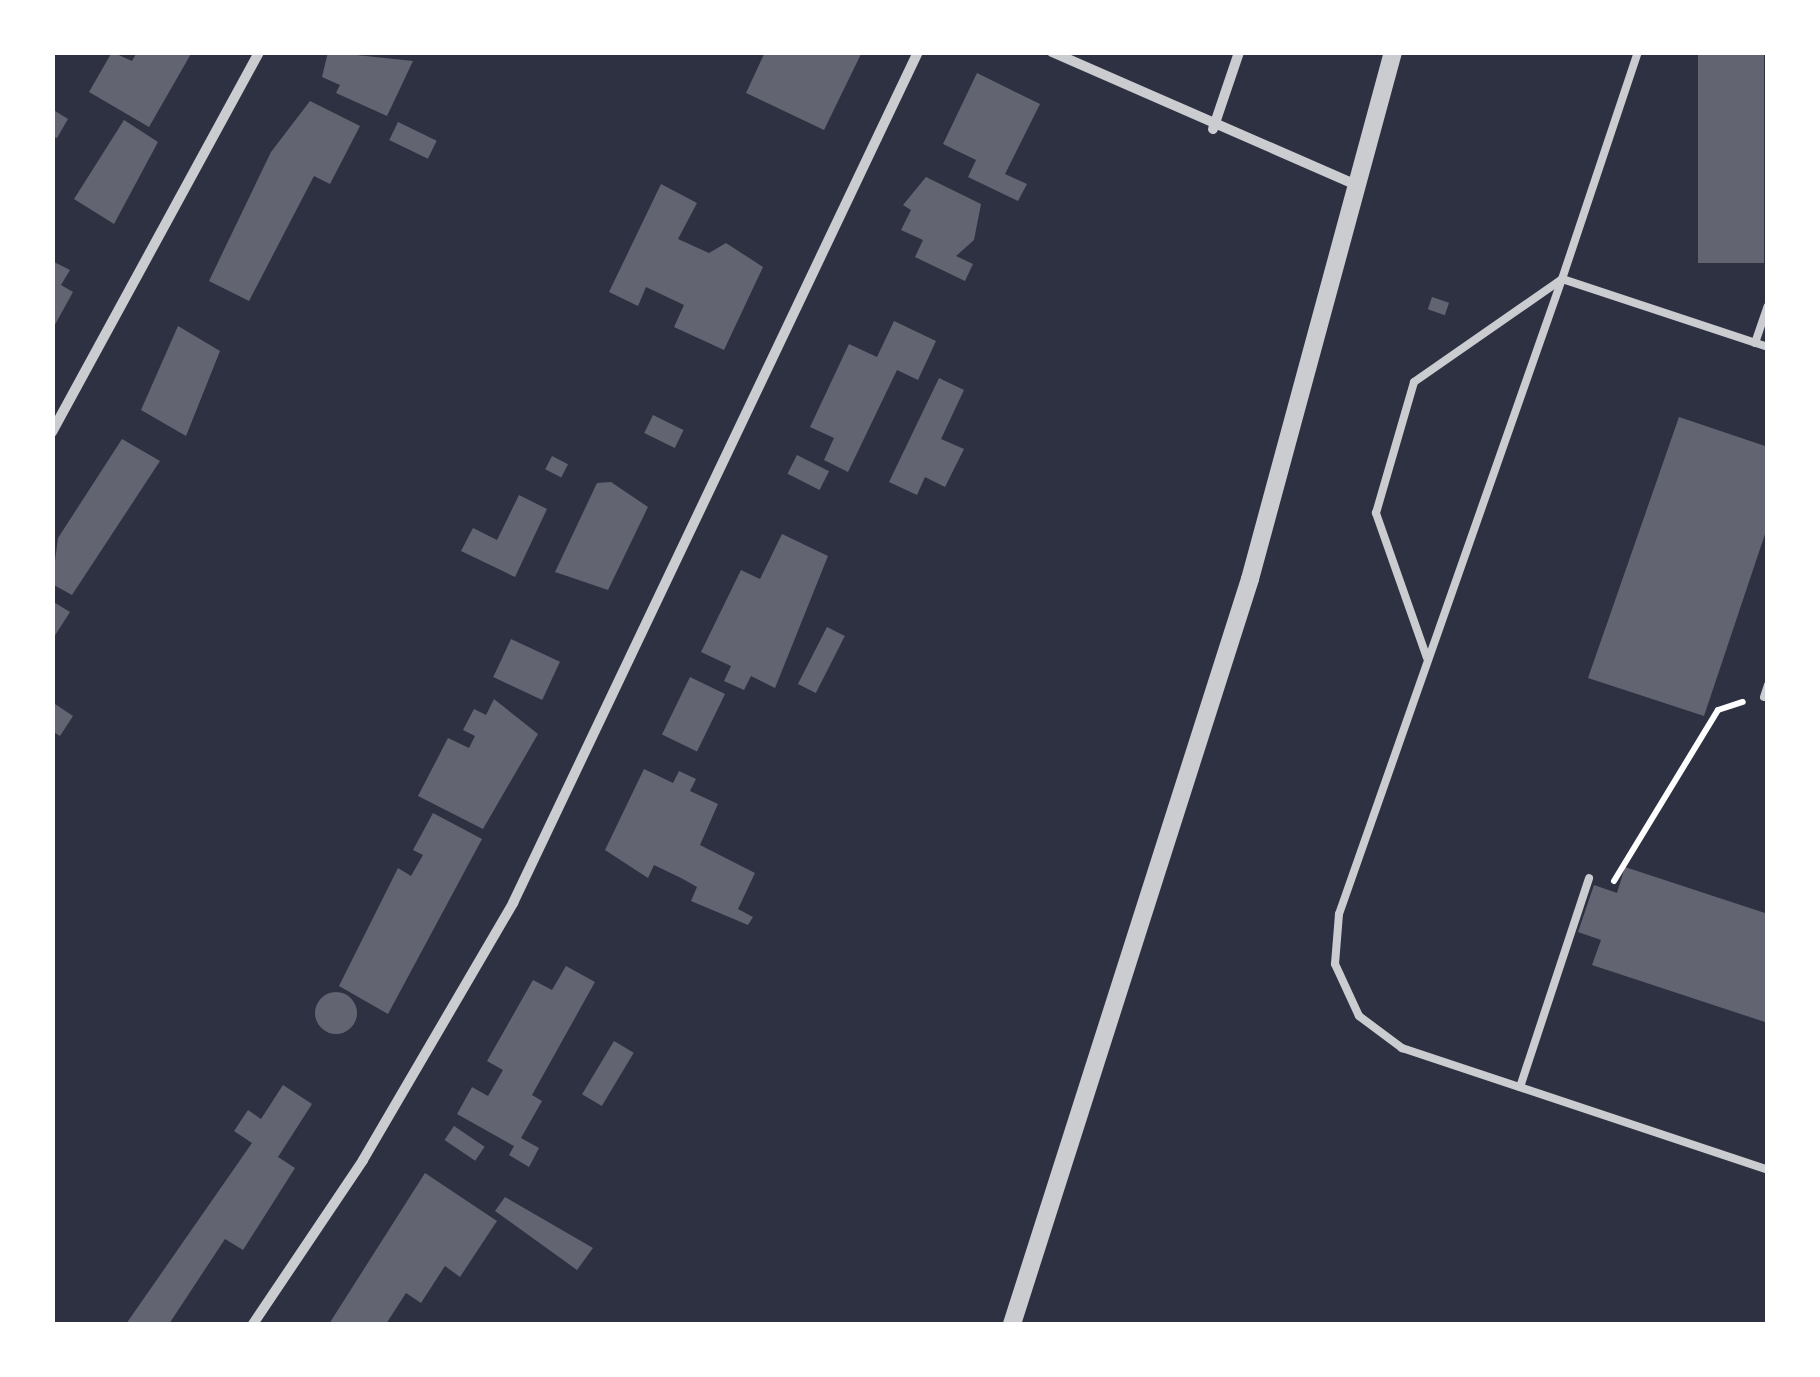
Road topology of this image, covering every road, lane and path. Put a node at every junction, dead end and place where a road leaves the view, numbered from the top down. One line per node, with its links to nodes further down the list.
1 (259, 52): 13 (street)
2 (918, 52): 20 (street)
3 (1052, 52): 7 (street)
4 (1239, 52): 7 (street)
5 (1393, 52): 8 (street)
6 (1638, 52): 9 (lane)
7 (1213, 129): 8 (street)
8 (1360, 186): 21 (street)
9 (1562, 278): 11 (lane); 14 (lane); 14 (lane)
10 (1768, 306): 11 (lane)
11 (1756, 343): 12 (lane)
12 (1768, 346)
13 (52, 432)
14 (1428, 660): 18 (lane)
15 (1768, 684): 16 (lane)
16 (1764, 696): 17 (path)
17 (1589, 878): 18 (lane)
18 (1520, 1087): 19 (lane)
19 (1768, 1170)
20 (253, 1324)
21 (1012, 1324)

